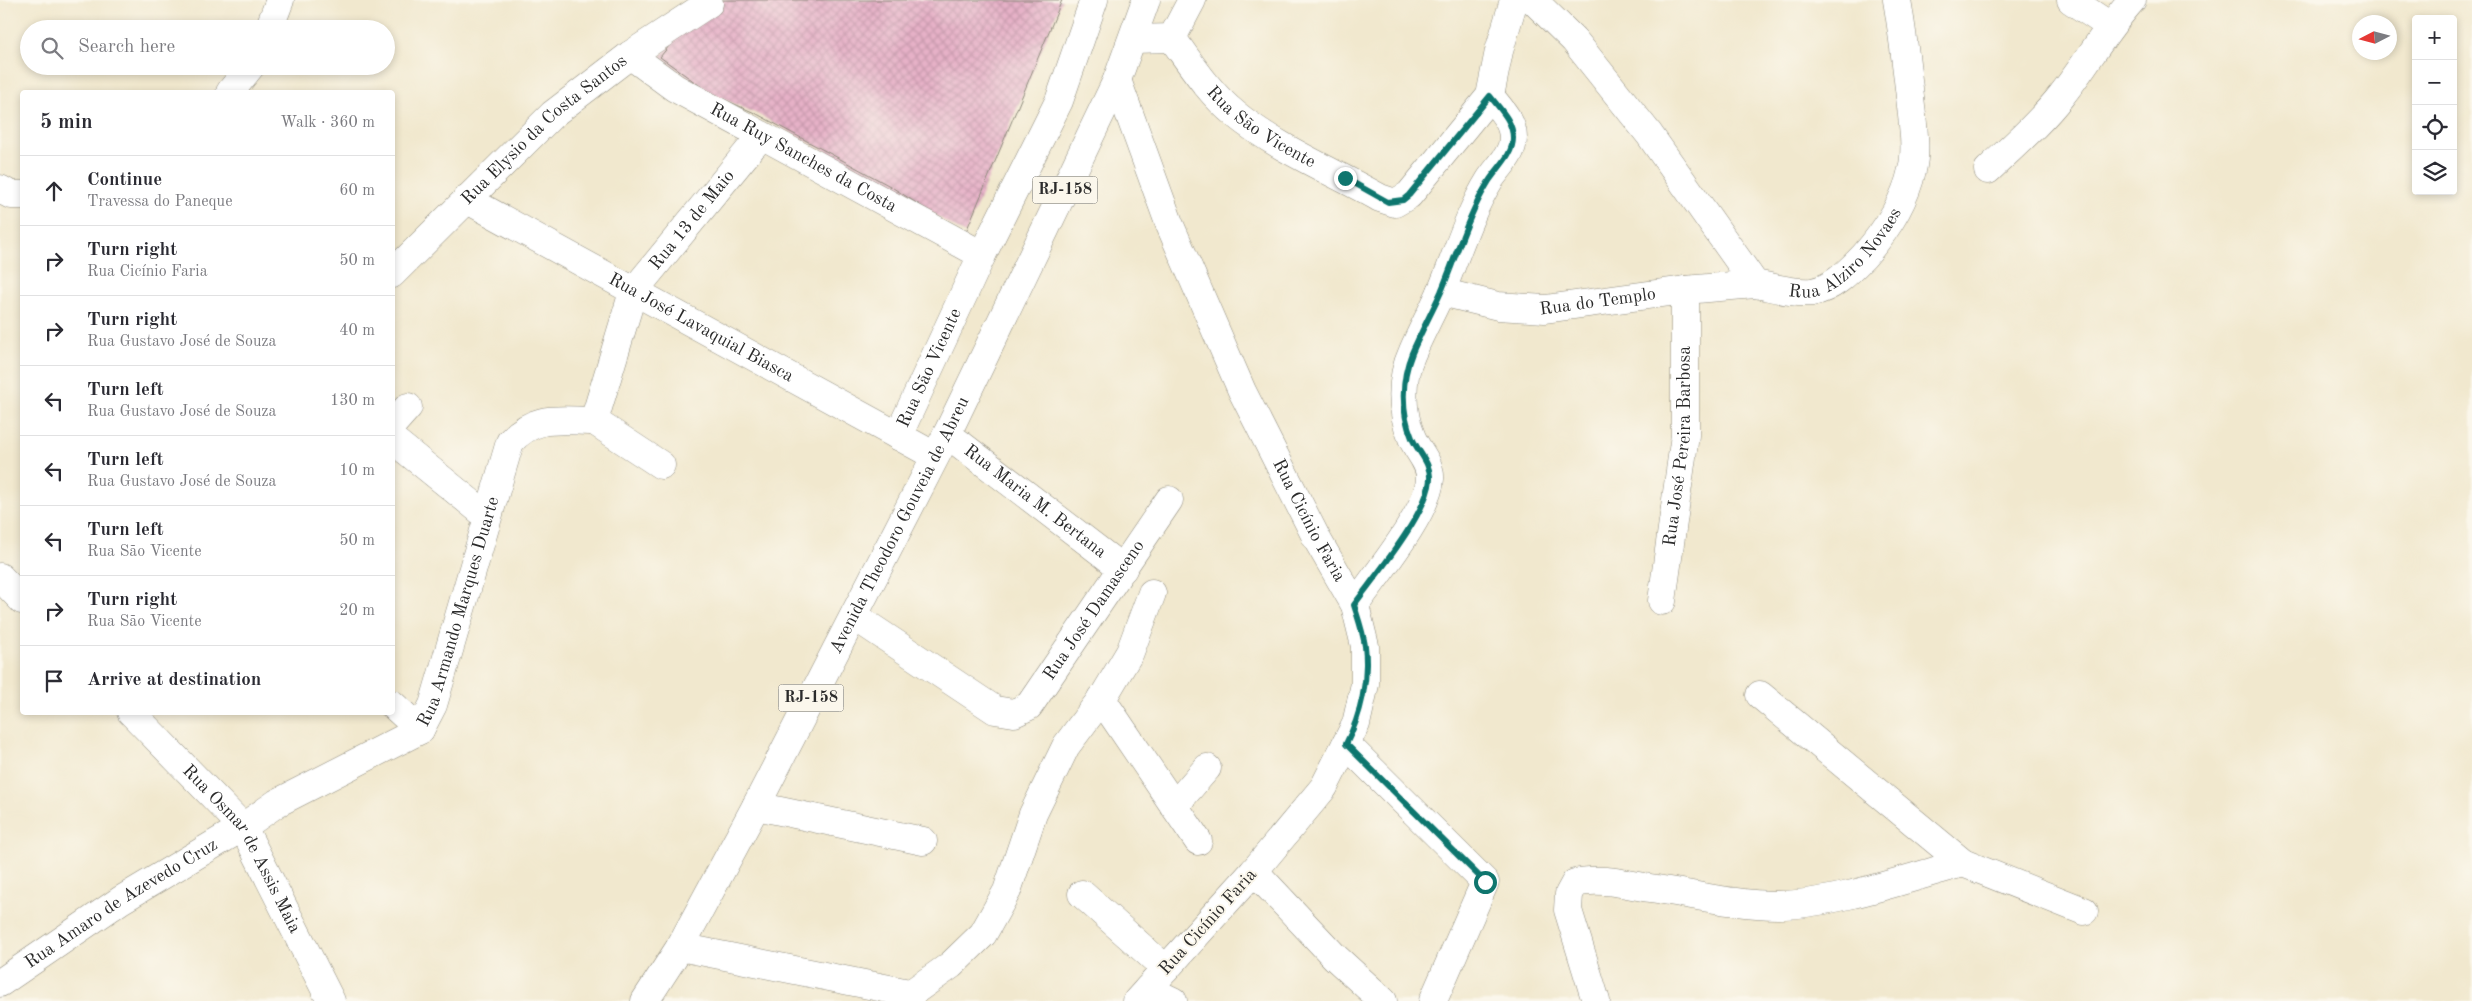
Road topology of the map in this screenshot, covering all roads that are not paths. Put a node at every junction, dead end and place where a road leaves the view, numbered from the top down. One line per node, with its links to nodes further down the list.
1 (280, 0): 11 (street)
2 (1094, 0): 25 (street, Rua São Vicente)
3 (1146, 0): 14 (street, Avenida Theodoro Gouveia de Abreu / RJ-158)
4 (1192, 0): 13 (street)
5 (1514, 0): 19 (street, Rua São Vicente)
6 (1533, 0): 27 (street, Rua Alziro Novaes)
7 (1896, 0): 27 (street, Rua Alziro Novaes)
8 (2071, 0): 12 (street)
9 (2131, 0): 12 (street)
10 (709, 3): 15 (street, Rua Elysio da Costa Santos)
11 (272, 20)
12 (2110, 26): 21 (street)
13 (1172, 38): 14 (street); 19 (street, Rua São Vicente)
14 (1133, 39): 17 (street, Avenida Theodoro Gouveia de Abreu / RJ-158)
15 (630, 55): 20 (street, Rua Ruy Sanches da Costa); 24 (street, Rua Elysio da Costa Santos)
16 (244, 75): 18 (street)
17 (1117, 80): 34 (street, Avenida Theodoro Gouveia de Abreu / RJ-158); 43 (street, Rua Cicínio Faria)
18 (232, 90)
19 (1490, 96): 30 (street)
20 (761, 136): 25 (street, Rua Ruy Sanches da Costa); 29 (street, Rua 13 de Maio)
21 (1988, 170)
22 (0, 189): 23 (street)
23 (20, 195)
24 (466, 199): 26 (street, Rua Elysio da Costa Santos); 29 (street, Rua José Lavaquial Biasca)
25 (982, 255): 32 (street, Rua São Vicente)
26 (395, 271)
27 (1755, 284): 28 (street, Rua do Templo)
28 (1685, 290): 30 (street, Rua do Templo); 42 (street, Rua José Pereira Barbosa)
29 (633, 292): 31 (street, Rua 13 de Maio); 32 (street, Rua José Lavaquial Biasca)
30 (1441, 292): 43 (street)
31 (594, 421): 35 (street); 37 (street, Rua Armando Marques Duarte)
32 (898, 436): 34 (street, Rua José Lavaquial Biasca)
33 (395, 441): 37 (street)
34 (941, 445): 38 (street, Rua Maria M. Bertana); 44 (street, Avenida Theodoro Gouveia de Abreu / RJ-158)
35 (661, 465)
36 (1169, 500): 38 (street, Rua José Damasceno)
37 (487, 516): 49 (street, Rua Armando Marques Duarte)
38 (1124, 570): 44 (street, Rua José Damasceno)
39 (0, 577): 41 (street)
40 (1152, 593): 46 (street)
41 (20, 598)
42 (1662, 601)
43 (1354, 605): 50 (street, Rua Cicínio Faria)
44 (854, 616): 52 (street, Avenida Theodoro Gouveia de Abreu / RJ-158)
45 (1760, 695): 57 (street)
46 (1102, 698): 53 (street); 65 (street)
47 (395, 707): 49 (street)
48 (134, 715): 54 (street, Rua Osmar de Assis Maia)
49 (420, 730): 54 (street, Rua Armando Marques Duarte)
50 (1346, 744): 58 (street, Rua Cicínio Faria); 70 (street)
51 (1207, 768): 53 (street)
52 (756, 806): 55 (street); 61 (street, Avenida Theodoro Gouveia de Abreu / RJ-158)
53 (1174, 806): 56 (street)
54 (243, 827): 63 (street, Rua Amaro de Azevedo Cruz); 66 (street, Rua Osmar de Assis Maia)
55 (922, 841)
56 (1198, 841)
57 (1962, 863): 60 (street); 71 (street)
58 (1254, 871): 62 (street, Rua Cicínio Faria); 69 (street)
59 (1082, 894): 62 (street)
60 (2084, 911)
61 (680, 948): 65 (street); 67 (street, Avenida Theodoro Gouveia de Abreu / RJ-158)
62 (1166, 969): 64 (street, Rua Cicínio Faria)
63 (0, 983)
64 (1142, 995): 68 (street)
65 (904, 997)
66 (331, 1001)
67 (645, 1001)
68 (1173, 1001)
69 (1383, 1001)
70 (1433, 1001)
71 (1596, 1001)

